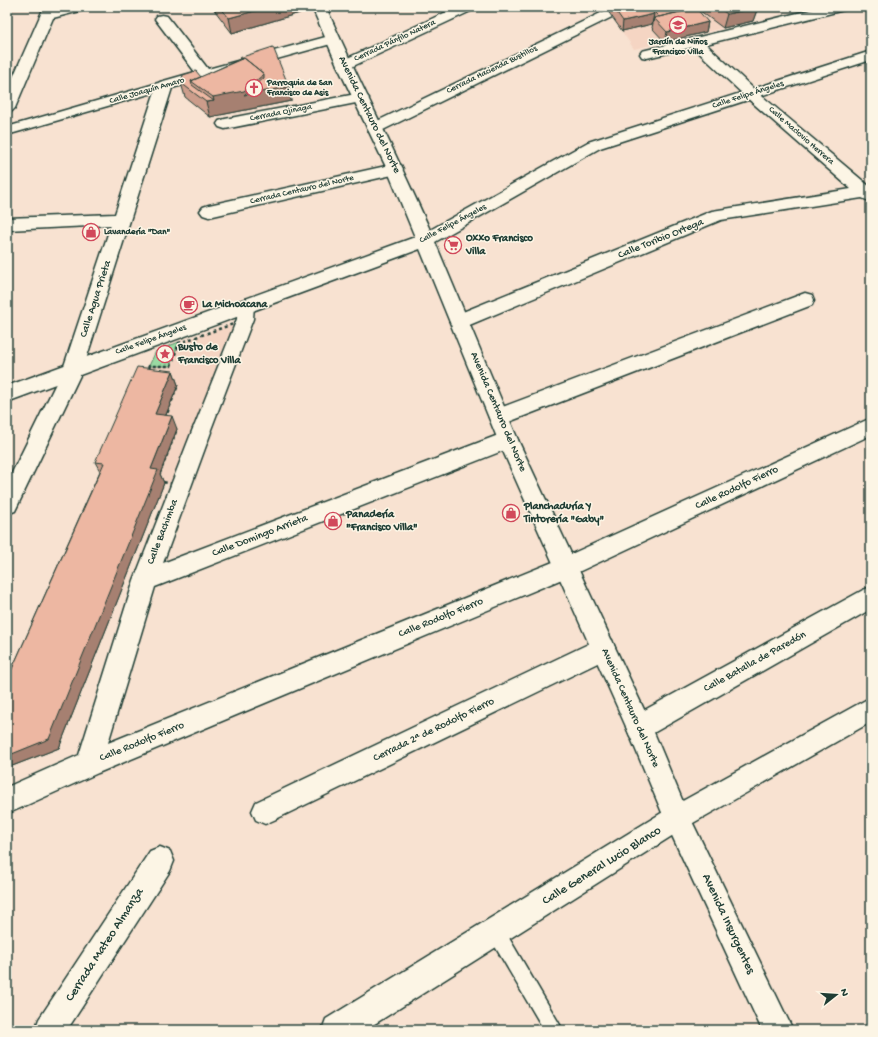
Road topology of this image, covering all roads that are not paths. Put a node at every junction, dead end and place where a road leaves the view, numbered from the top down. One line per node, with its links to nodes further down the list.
1 (79, 7): 5 (street)
2 (319, 7): 8 (street, Avenida Centauro del Norte)
3 (468, 7): 12 (street, Cerrada Pánfilo Natera)
4 (839, 7): 9 (street)
5 (49, 11): 17 (street)
6 (609, 13): 19 (street, Cerrada Hacienda Bustillos)
7 (162, 19): 13 (street)
8 (333, 39): 12 (street, Avenida Centauro del Norte); 13 (street, Calle Joaquín Amaro)
9 (696, 42): 10 (street); 15 (street, Calle Maclovio Herrera)
10 (647, 54)
11 (871, 55): 15 (street, Calle Felipe Ángeles)
12 (344, 65): 16 (street, Avenida Centauro del Norte)
13 (204, 74): 14 (street, Calle Joaquín Amaro)
14 (165, 86): 20 (street, Calle Joaquín Amaro); 24 (street, Calle Agua Prieta)
15 (751, 94): 22 (street, Calle Maclovio Herrera); 26 (street, Calle Felipe Ángeles)
16 (361, 98): 18 (street, Cerrada Ojinaga); 19 (street, Avenida Centauro del Norte)
17 (7, 108)
18 (225, 124)
19 (375, 128): 21 (street, Avenida Centauro del Norte)
20 (7, 131)
21 (395, 169): 23 (street, Cerrada Centauro del Norte); 26 (street, Avenida Centauro del Norte)
22 (869, 193): 29 (street, Calle Toribio Ortega)
23 (209, 212)
24 (122, 219): 25 (street); 30 (street, Calle Agua Prieta)
25 (7, 224)
26 (426, 240): 28 (street, Calle Felipe Ángeles); 29 (street, Avenida Centauro del Norte)
27 (805, 300): 32 (street)
28 (246, 305): 30 (street, Calle Felipe Ángeles); 34 (street, Calle Bachimba)
29 (460, 321): 32 (street, Avenida Centauro del Norte)
30 (73, 369): 31 (street, Calle Felipe Ángeles); 36 (street, Calle Agua Prieta)
31 (7, 394)
32 (499, 417): 35 (street, Avenida Centauro del Norte)
33 (871, 426): 37 (street, Calle Rodolfo Fierro)
34 (201, 432): 38 (street, Calle Bachimba)
35 (508, 440): 37 (street, Avenida Centauro del Norte); 38 (street, Calle Domingo Arrieta)
36 (7, 505)
37 (566, 567): 40 (street, Avenida Centauro del Norte); 43 (street, Calle Rodolfo Fierro)
38 (145, 580): 43 (street, Calle Bachimba)
39 (871, 597): 42 (street, Calle Batalla de Paredón)
40 (603, 648): 42 (street, Avenida Centauro del Norte); 45 (street, Cerrada 2ª de Rodolfo Fierro)
41 (871, 709): 46 (street, Calle General Lucio Blanco)
42 (639, 727): 46 (street, Avenida Centauro del Norte)
43 (89, 764): 44 (street, Calle Rodolfo Fierro)
44 (7, 801)
45 (265, 811)
46 (677, 818): 48 (street, Calle General Lucio Blanco); 52 (street, Avenida Insurgentes)
47 (160, 860): 49 (street, Cerrada Mateo Almanza)
48 (496, 932): 50 (street, Calle General Lucio Blanco); 51 (lane)
49 (50, 1030)
50 (337, 1030)
51 (554, 1030)
52 (778, 1030)

